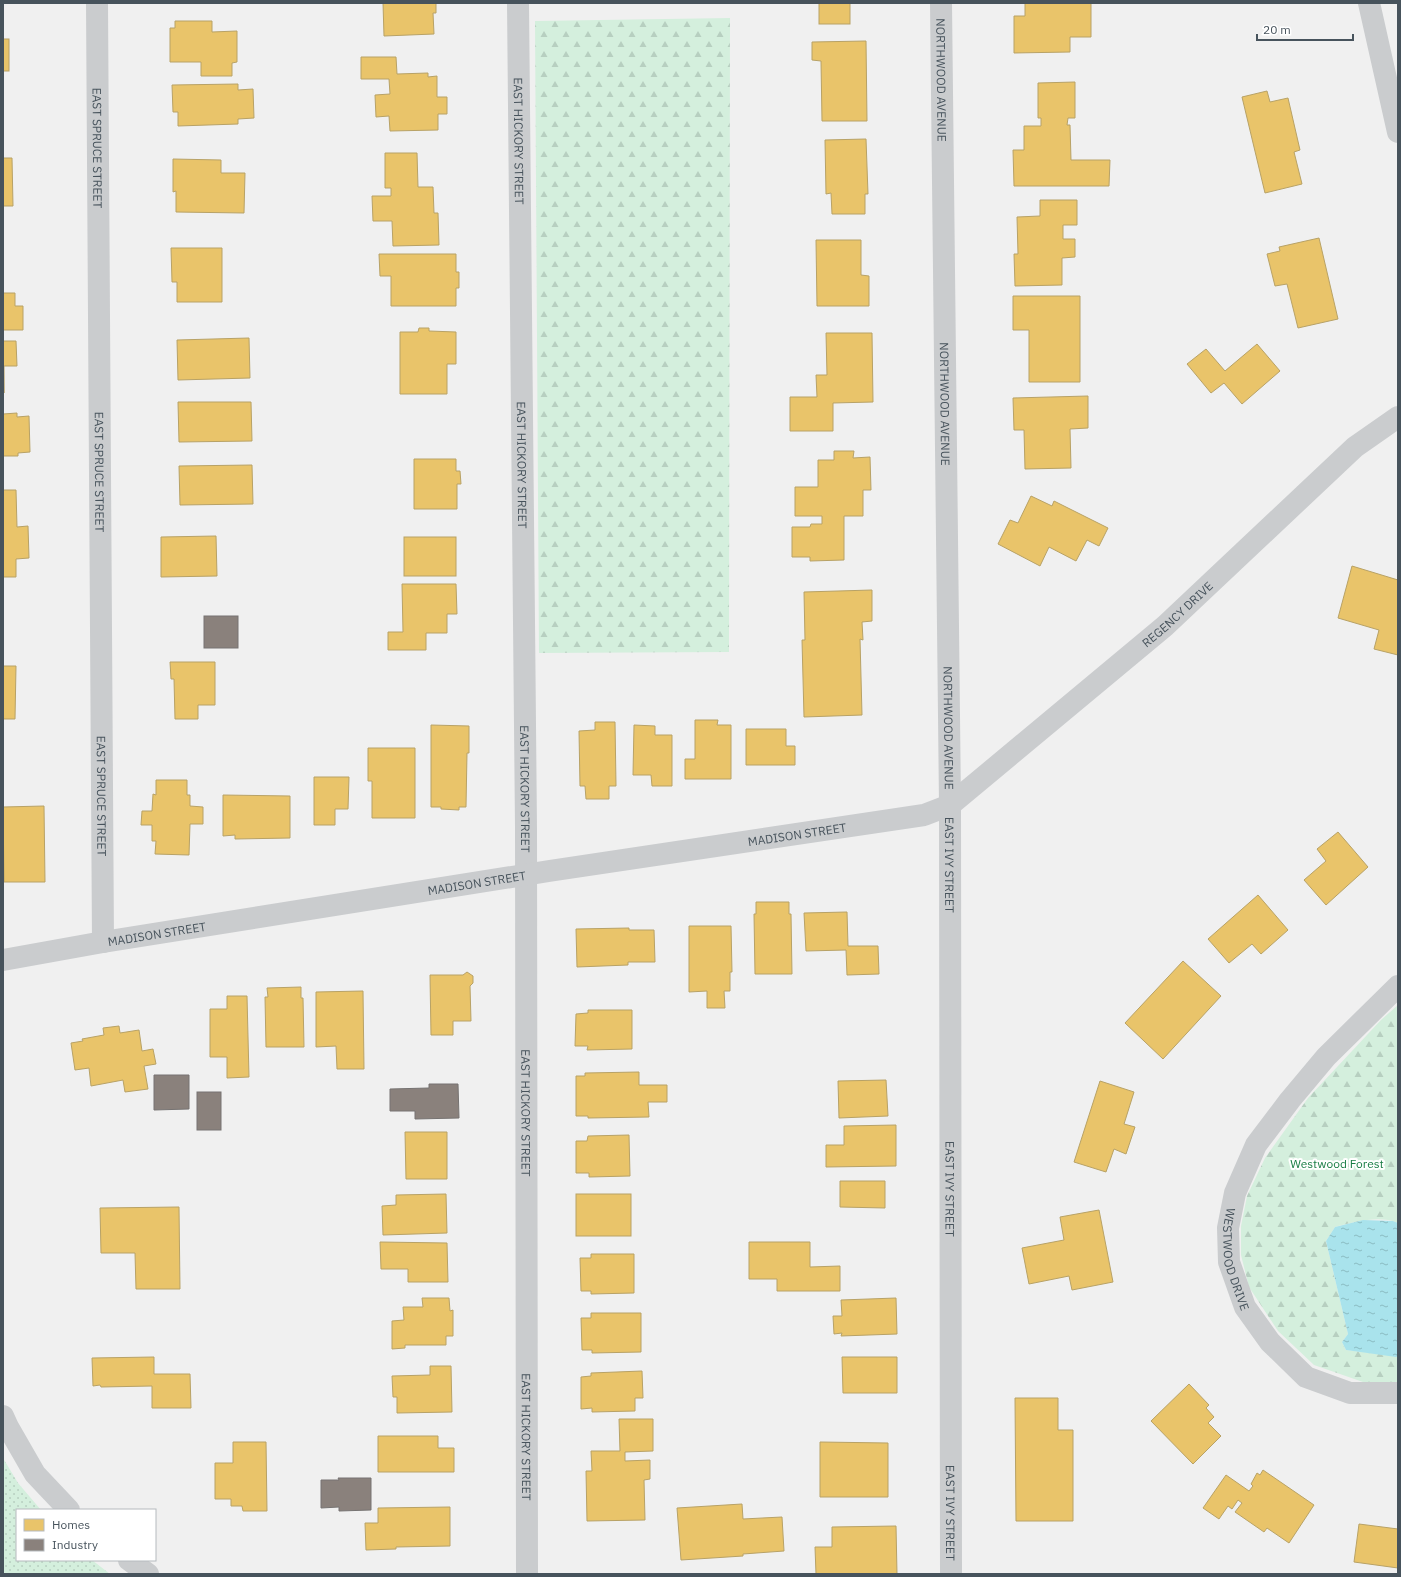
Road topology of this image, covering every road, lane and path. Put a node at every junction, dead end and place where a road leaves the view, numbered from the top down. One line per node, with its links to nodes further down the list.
1 (97, 3): 9 (street, EAST SPRUCE STREET)
2 (518, 3): 8 (street, EAST HICKORY STREET)
3 (941, 3): 7 (street, NORTHWOOD AVENUE)
4 (1369, 3): 5 (street)
5 (1398, 132)
6 (1398, 417): 7 (street, REGENCY DRIVE)
7 (950, 805): 8 (street, MADISON STREET); 18 (street, EAST IVY STREET)
8 (526, 875): 9 (street, MADISON STREET); 17 (street, EAST HICKORY STREET)
9 (103, 942): 10 (street, MADISON STREET)
10 (3, 960)
11 (1398, 986): 12 (street, WESTWOOD DRIVE)
12 (1398, 1393)
13 (3, 1416): 14 (street)
14 (68, 1509)
15 (129, 1561): 16 (street)
16 (148, 1574)
17 (527, 1574)
18 (951, 1574)

